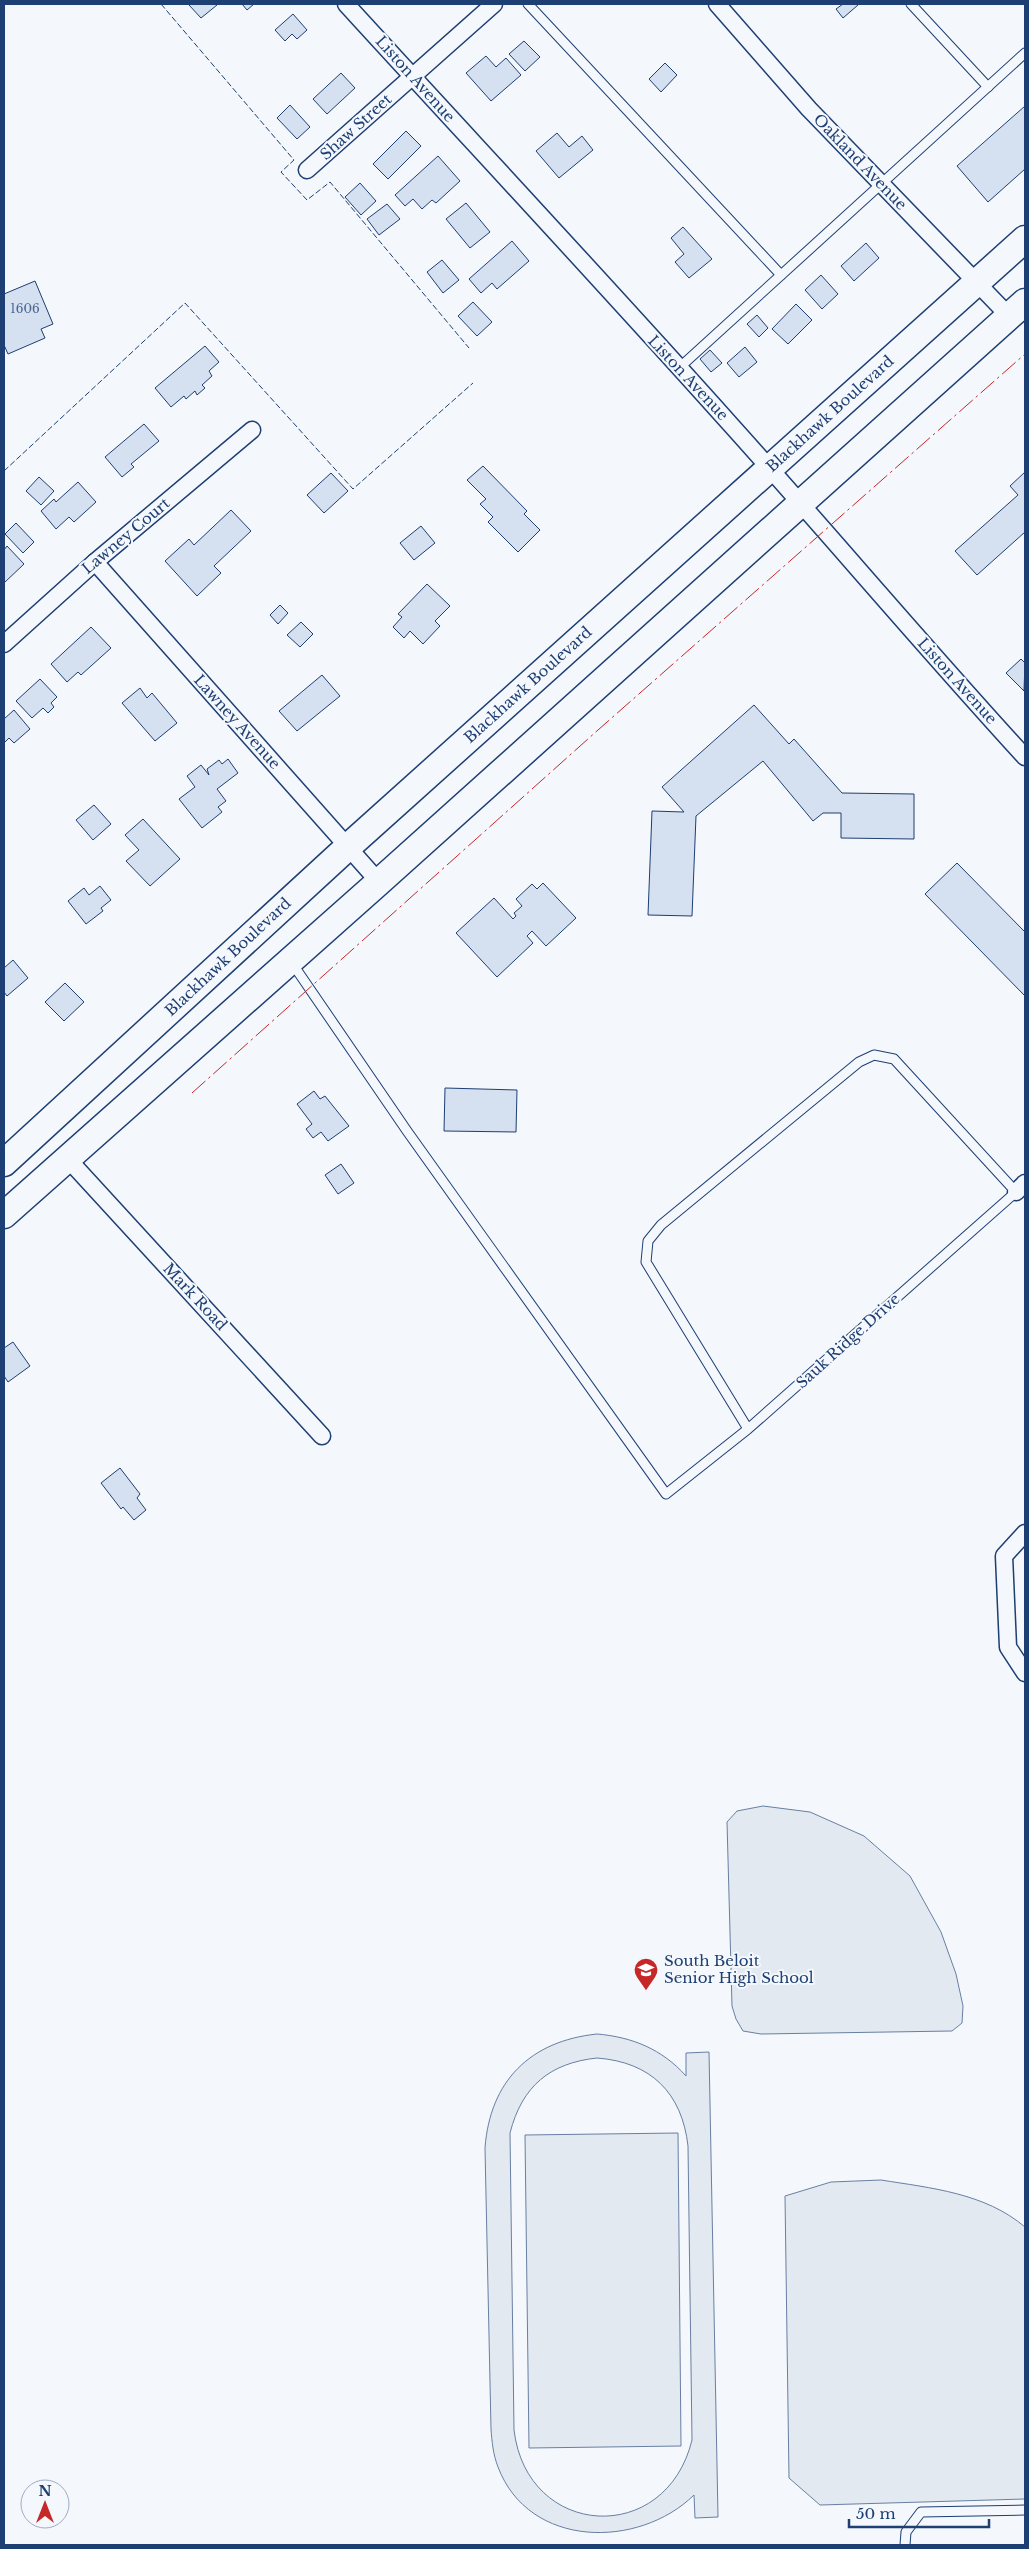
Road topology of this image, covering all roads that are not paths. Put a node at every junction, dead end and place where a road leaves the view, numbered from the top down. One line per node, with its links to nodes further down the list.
1 (346, 4): 7 (street, Liston Avenue)
2 (494, 4): 7 (street, Shaw Street)
3 (528, 4): 12 (lane)
4 (717, 4): 10 (street, Oakland Avenue)
5 (911, 4): 8 (lane)
6 (1025, 53): 8 (lane)
7 (413, 77): 9 (street, Shaw Street); 15 (street, Liston Avenue)
8 (988, 87): 10 (lane)
9 (307, 170)
10 (882, 184): 12 (lane); 13 (street, Oakland Avenue)
11 (1025, 239): 13 (main road, Blackhawk Boulevard)
12 (782, 275): 15 (lane)
13 (976, 283): 14 (street, Oakland Avenue); 17 (main road, Blackhawk Boulevard)
14 (1017, 309): 18 (main road)
15 (679, 368): 17 (street, Liston Avenue)
16 (252, 430): 19 (street, Lawney Court)
17 (769, 468): 18 (street, Liston Avenue); 22 (main road, Blackhawk Boulevard)
18 (800, 504): 21 (street, Liston Avenue); 23 (main road)
19 (95, 562): 20 (street, Lawney Court); 22 (street, Lawney Avenue)
20 (4, 644)
21 (1025, 757)
22 (348, 846): 23 (street, Lawney Avenue); 26 (main road, Blackhawk Boulevard)
23 (380, 882): 24 (main road)
24 (290, 960): 25 (main road); 29 (lane, Sauk Ridge Drive)
25 (67, 1158): 28 (main road); 30 (street, Mark Road)
26 (4, 1163)
27 (1020, 1188): 29 (lane, Sauk Ridge Drive); 29 (lane)
28 (4, 1215)
29 (748, 1429)
30 (322, 1436)
31 (1025, 1533): 32 (street)
32 (1025, 1673)
33 (1025, 2510): 34 (lane)
34 (905, 2545)

